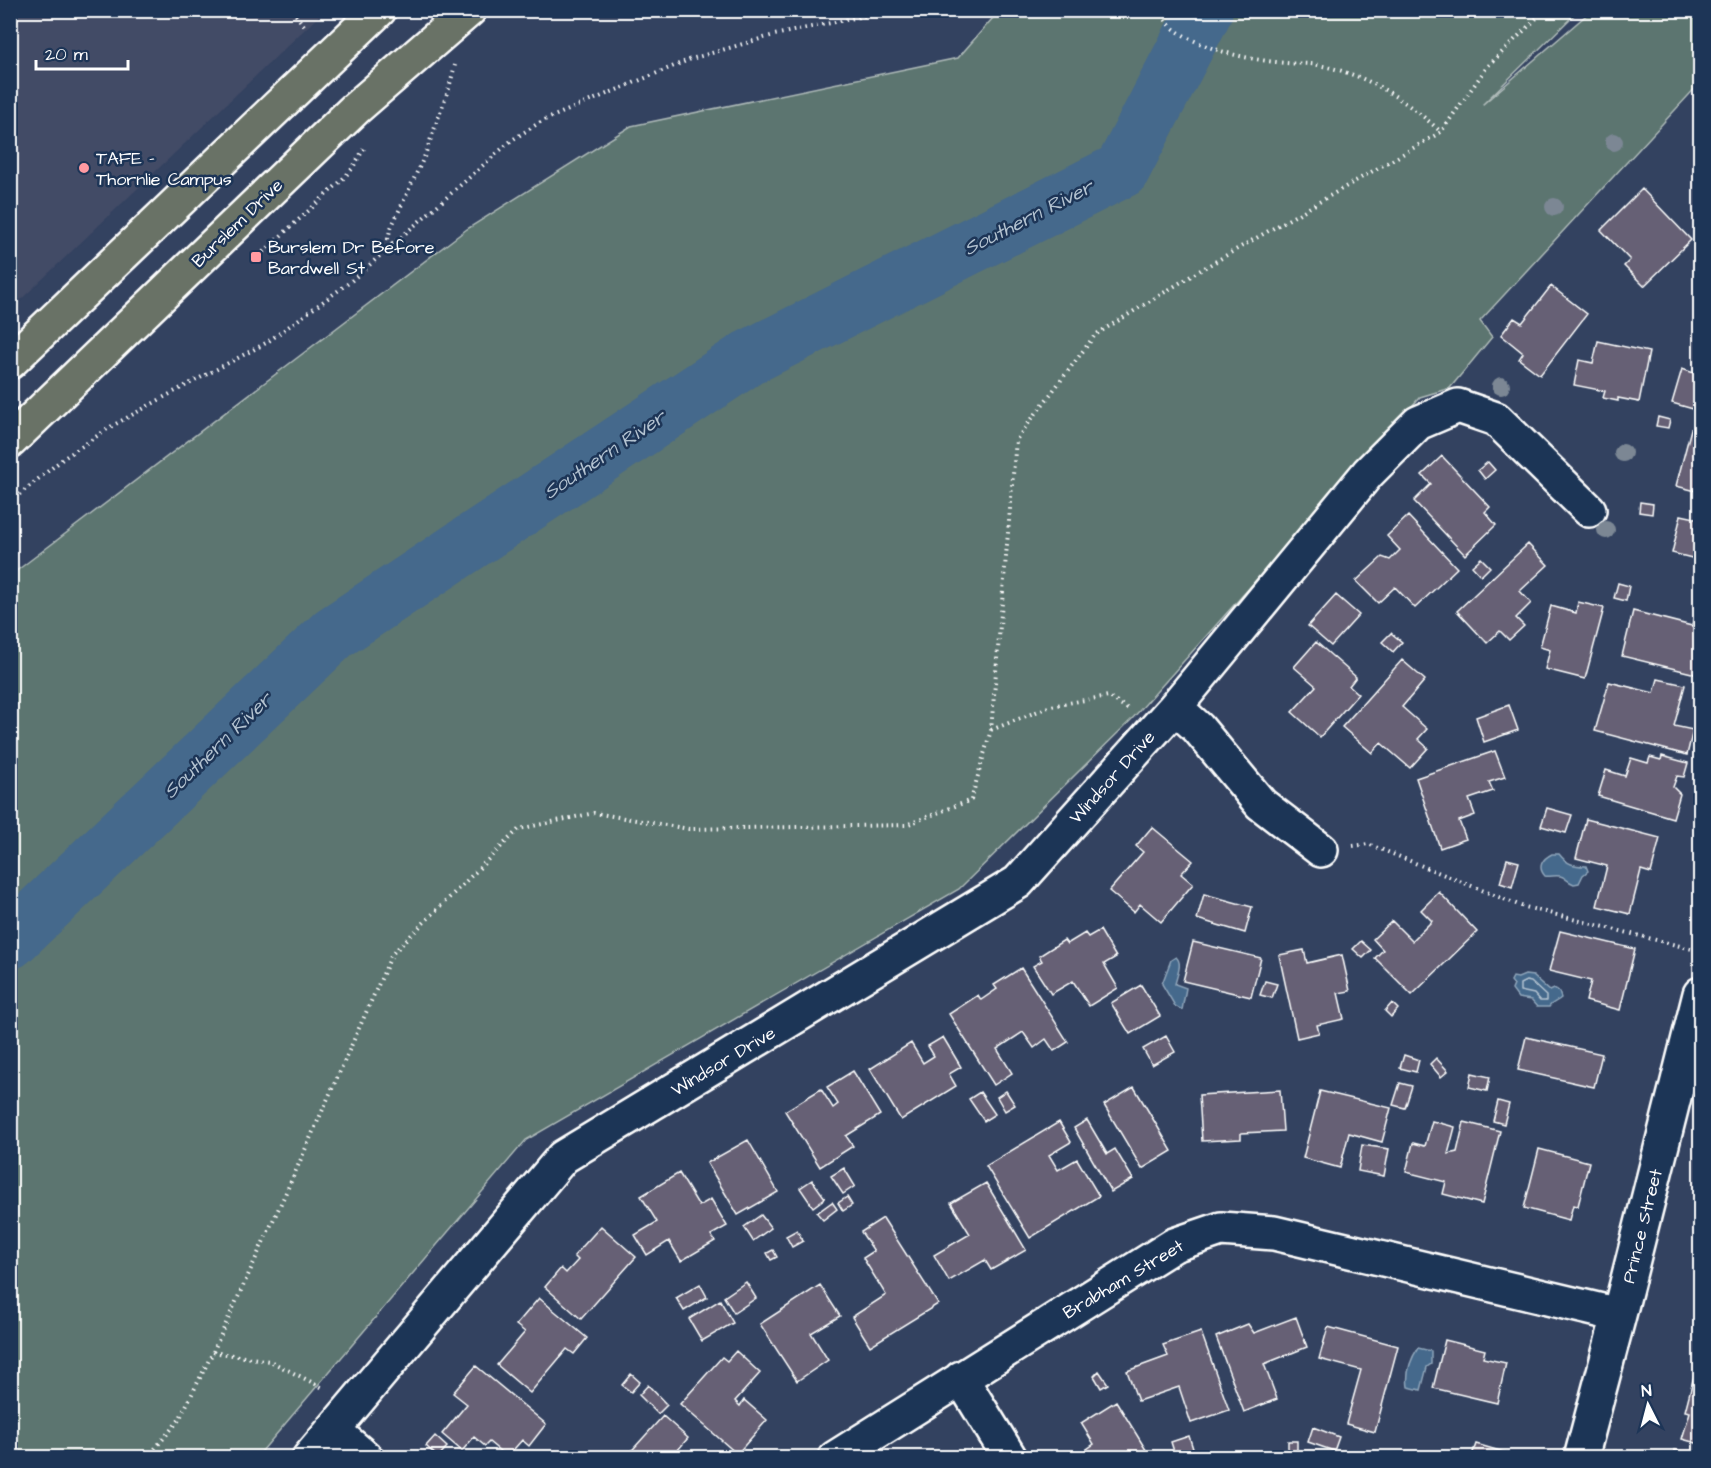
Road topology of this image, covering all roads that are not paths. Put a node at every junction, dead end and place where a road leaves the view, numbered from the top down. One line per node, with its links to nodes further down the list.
1 (379, 10): 3 (main road)
2 (456, 15): 4 (main road, Burslem Drive)
3 (10, 362)
4 (10, 441)
5 (1589, 510): 6 (street, Windsor Drive)
6 (1166, 717): 7 (street); 11 (street, Windsor Drive)
7 (1321, 850)
8 (1701, 994): 9 (street, Prince Street)
9 (1619, 1315): 10 (street, Brabham Street); 16 (street, Prince Street)
10 (961, 1378): 14 (street, Brabham Street); 15 (street)
11 (333, 1430): 12 (street, Windsor Drive); 13 (street)
12 (309, 1458)
13 (366, 1458)
14 (835, 1458)
15 (1010, 1458)
16 (1581, 1458)

